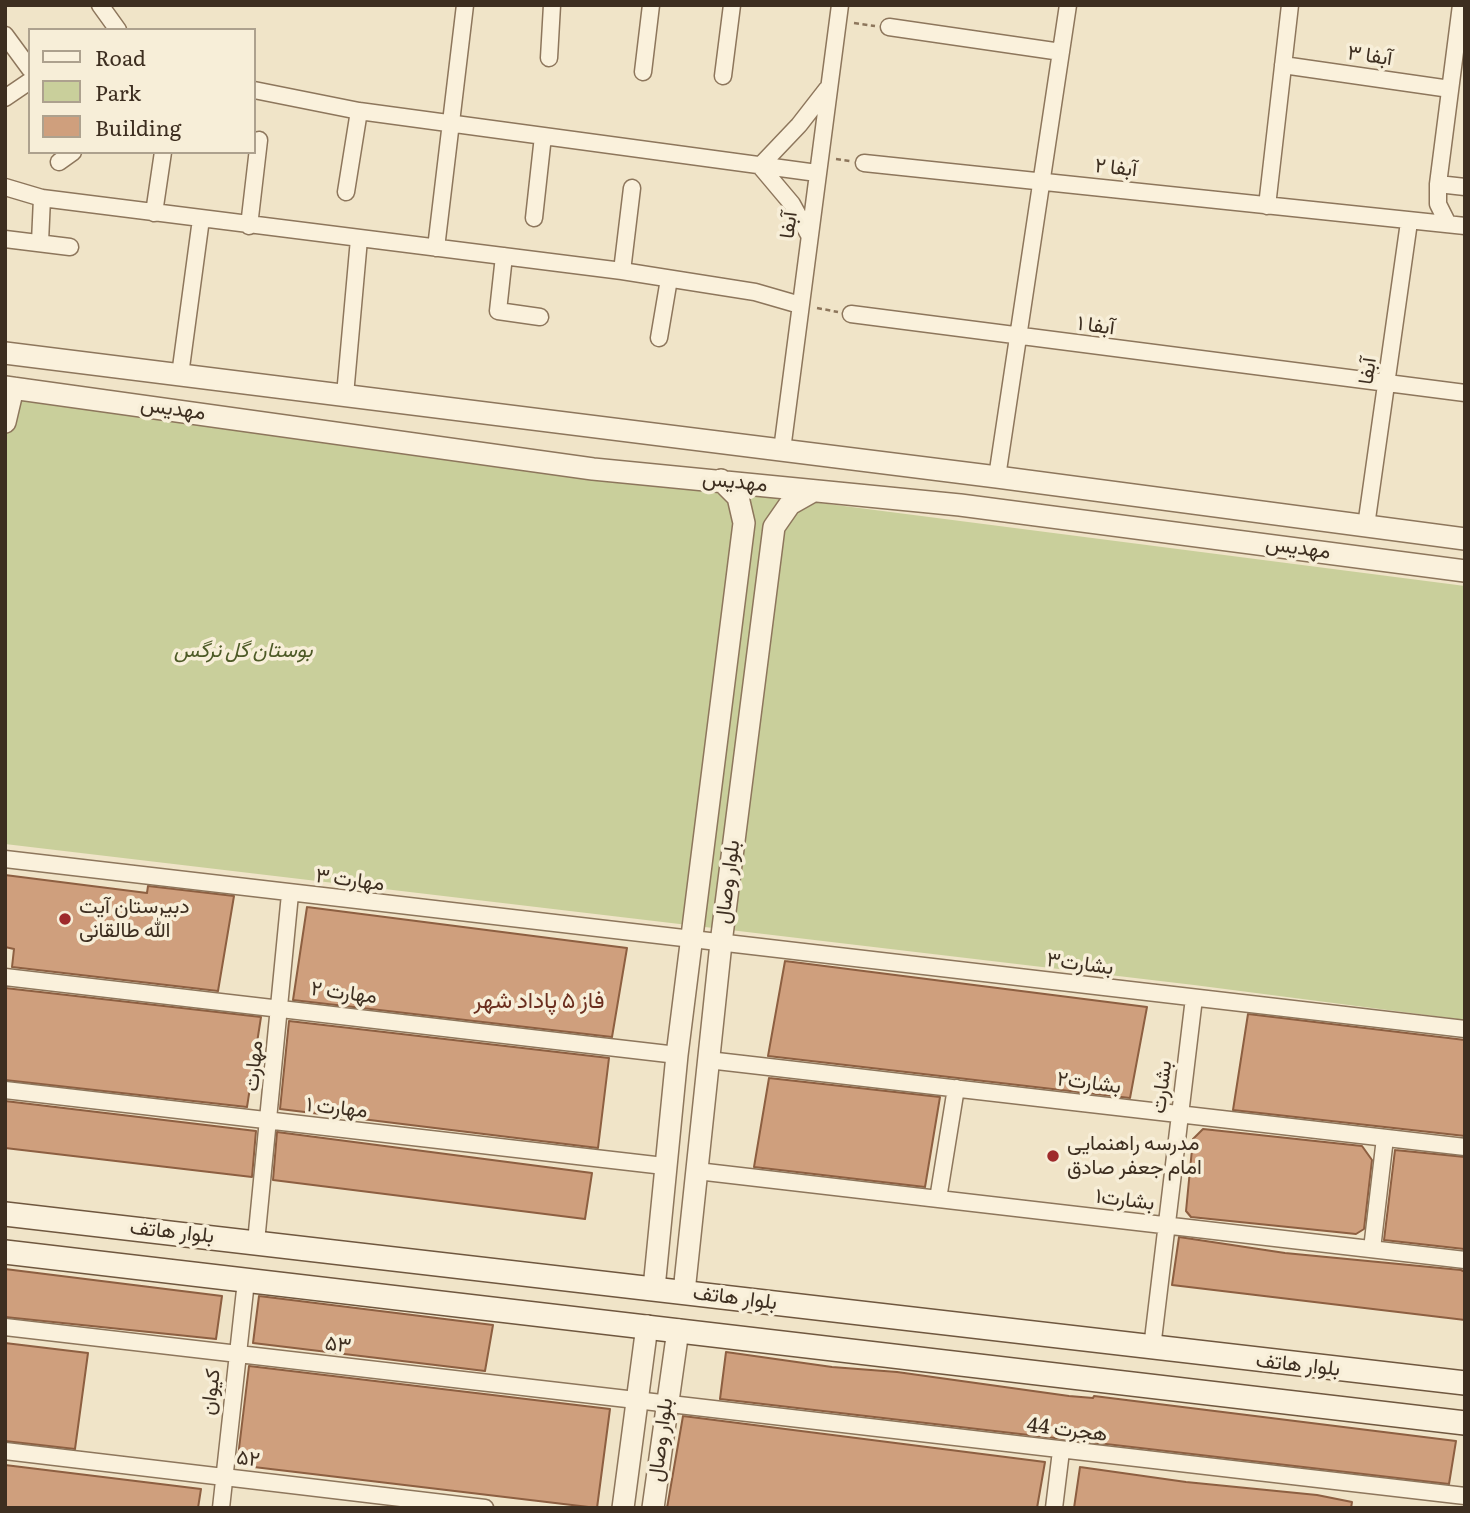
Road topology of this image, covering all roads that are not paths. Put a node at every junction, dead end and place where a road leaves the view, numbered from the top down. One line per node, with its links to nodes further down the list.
1 (100, 5): 10 (street)
2 (465, 5): 26 (street)
3 (552, 5): 15 (street)
4 (651, 5): 18 (street)
5 (732, 5): 19 (street)
6 (1068, 5): 14 (street)
7 (1290, 5): 16 (street)
8 (1461, 5): 13 (street)
9 (839, 13): 21 (street, آبفا)
10 (109, 27)
11 (888, 27): 14 (street)
12 (5, 35): 17 (street)
13 (1461, 35): 22 (street)
14 (1061, 52): 33 (street)
15 (549, 58)
16 (1283, 65): 22 (street, آبفا ۳); 40 (street)
17 (28, 66)
18 (643, 72)
19 (723, 76)
20 (28, 82): 24 (street)
21 (828, 87): 31 (street); 32 (street, آبفا)
22 (1450, 89): 34 (street)
23 (256, 90): 25 (street)
24 (5, 98)
25 (359, 111): 26 (street); 38 (street)
26 (451, 123): 27 (street); 52 (street)
27 (543, 136): 31 (street); 42 (street)
28 (259, 140): 46 (street)
29 (163, 154): 41 (street)
30 (864, 163): 33 (street, آبفا ۲)
31 (760, 166): 32 (street); 47 (street)
32 (817, 173): 47 (street, آبفا)
33 (1041, 181): 40 (street, آبفا ۲); 59 (street)
34 (1438, 184): 36 (street); 45 (street)
35 (5, 187): 39 (street)
36 (1465, 187)
37 (632, 188): 54 (street)
38 (346, 192)
39 (42, 198): 41 (street); 50 (street)
40 (1267, 206): 44 (street, آبفا ۲)
41 (154, 213): 43 (street)
42 (534, 218)
43 (201, 219): 46 (street); 62 (street)
44 (1409, 222): 45 (street, آبفا ۲); 63 (street, آبفا)
45 (1457, 225)
46 (249, 226): 49 (street)
47 (809, 235): 56 (street, آبفا)
48 (5, 239): 50 (street)
49 (359, 239): 52 (street); 67 (street)
50 (40, 242): 51 (street)
51 (70, 247)
52 (436, 248): 53 (street)
53 (504, 256): 54 (street); 58 (street)
54 (622, 271): 55 (street)
55 (669, 279): 56 (street); 60 (street)
56 (800, 305): 70 (street, آبفا)
57 (851, 314): 59 (street, آبفا ۱)
58 (540, 317)
59 (1017, 337): 63 (street, آبفا ۱); 71 (street)
60 (659, 338)
61 (5, 353): 62 (street, مهدیس)
62 (180, 375): 64 (street, مهدیس)
63 (1387, 383): 66 (street, آبفا ۱); 76 (street, آبفا)
64 (270, 386): 67 (street, مهدیس); 69 (street)
65 (9, 387): 68 (street); 69 (street, مهدیس)
66 (1465, 393)
67 (345, 395): 70 (street, مهدیس)
68 (5, 422)
69 (266, 422): 72 (street, مهدیس)
70 (782, 450): 71 (street, مهدیس)
71 (997, 477): 74 (street, مهدیس)
72 (721, 480): 73 (street, مهدیس); 81 (street, بلوار وصال)
73 (813, 491): 75 (street, مهدیس); 82 (street, بلوار وصال)
74 (1132, 495): 75 (street); 76 (street, مهدیس)
75 (1128, 526): 78 (street, مهدیس)
76 (1366, 526): 77 (street, مهدیس)
77 (1465, 539)
78 (1465, 571)
79 (5, 859): 80 (street, مهارت ۳)
80 (290, 894): 81 (street, مهارت ۳); 85 (street, مهارت)
81 (691, 940): 82 (street, بشارت۳); 87 (street, بلوار وصال)
82 (721, 943): 84 (street, بشارت۳); 88 (street, بلوار وصال)
83 (5, 977): 85 (street, مهارت ۲)
84 (1194, 998): 86 (street, بشارت۳); 91 (street, بشارت)
85 (281, 1006): 87 (street, مهارت ۲); 92 (street, مهارت)
86 (1465, 1029)
87 (677, 1055): 95 (street, بلوار وصال)
88 (708, 1060): 89 (street, بشارت۲); 96 (street, بلوار وصال)
89 (956, 1088): 91 (street, بشارت۲); 97 (street)
90 (5, 1090): 92 (street, مهارت ۱)
91 (1180, 1114): 93 (street, بشارت۲); 99 (street, بشارت)
92 (270, 1121): 95 (street, مهارت ۱); 100 (street, مهارت)
93 (1385, 1138): 94 (street, بشارت۲); 101 (street)
94 (1465, 1147)
95 (664, 1166): 105 (street, بلوار وصال)
96 (697, 1171): 97 (street, بشارت۱); 106 (street, بلوار وصال)
97 (938, 1199): 99 (street, بشارت۱)
98 (5, 1214): 100 (main road, بلوار هاتف)
99 (1167, 1226): 101 (street, بشارت۱); 110 (street, بشارت)
100 (256, 1242): 105 (main road, بلوار هاتف)
101 (1372, 1249): 103 (street, بشارت۱)
102 (5, 1252): 104 (main road, بلوار هاتف)
103 (1465, 1260)
104 (246, 1281): 107 (main road, بلوار هاتف); 111 (street, کیوان)
105 (654, 1288): 106 (main road, بلوار هاتف)
106 (684, 1292): 110 (main road, بلوار هاتف)
107 (647, 1326): 109 (main road, بلوار هاتف); 115 (street, بلوار وصال)
108 (5, 1327): 111 (street, ۵۳)
109 (677, 1330): 114 (main road, بلوار هاتف); 116 (street, بلوار وصال)
110 (1152, 1348): 112 (main road, بلوار هاتف)
111 (237, 1354): 115 (street, ۵۳); 120 (street, کیوان)
112 (1200, 1354): 113 (main road, بلوار هاتف); 114 (main road)
113 (1465, 1383)
114 (1196, 1392): 117 (main road, بلوار هاتف)
115 (636, 1401): 116 (street, ۵۳); 124 (street, بلوار وصال)
116 (665, 1405): 119 (street, هجرت 44); 125 (street, بلوار وصال)
117 (1465, 1423)
118 (5, 1451): 120 (street, ۵۲)
119 (1061, 1451): 121 (street, هجرت 44); 126 (street)
120 (222, 1477): 122 (street, کیوان); 123 (street, ۵۲)
121 (1465, 1496)
122 (221, 1508)
123 (485, 1508)
124 (623, 1508)
125 (653, 1508)
126 (1054, 1508)

